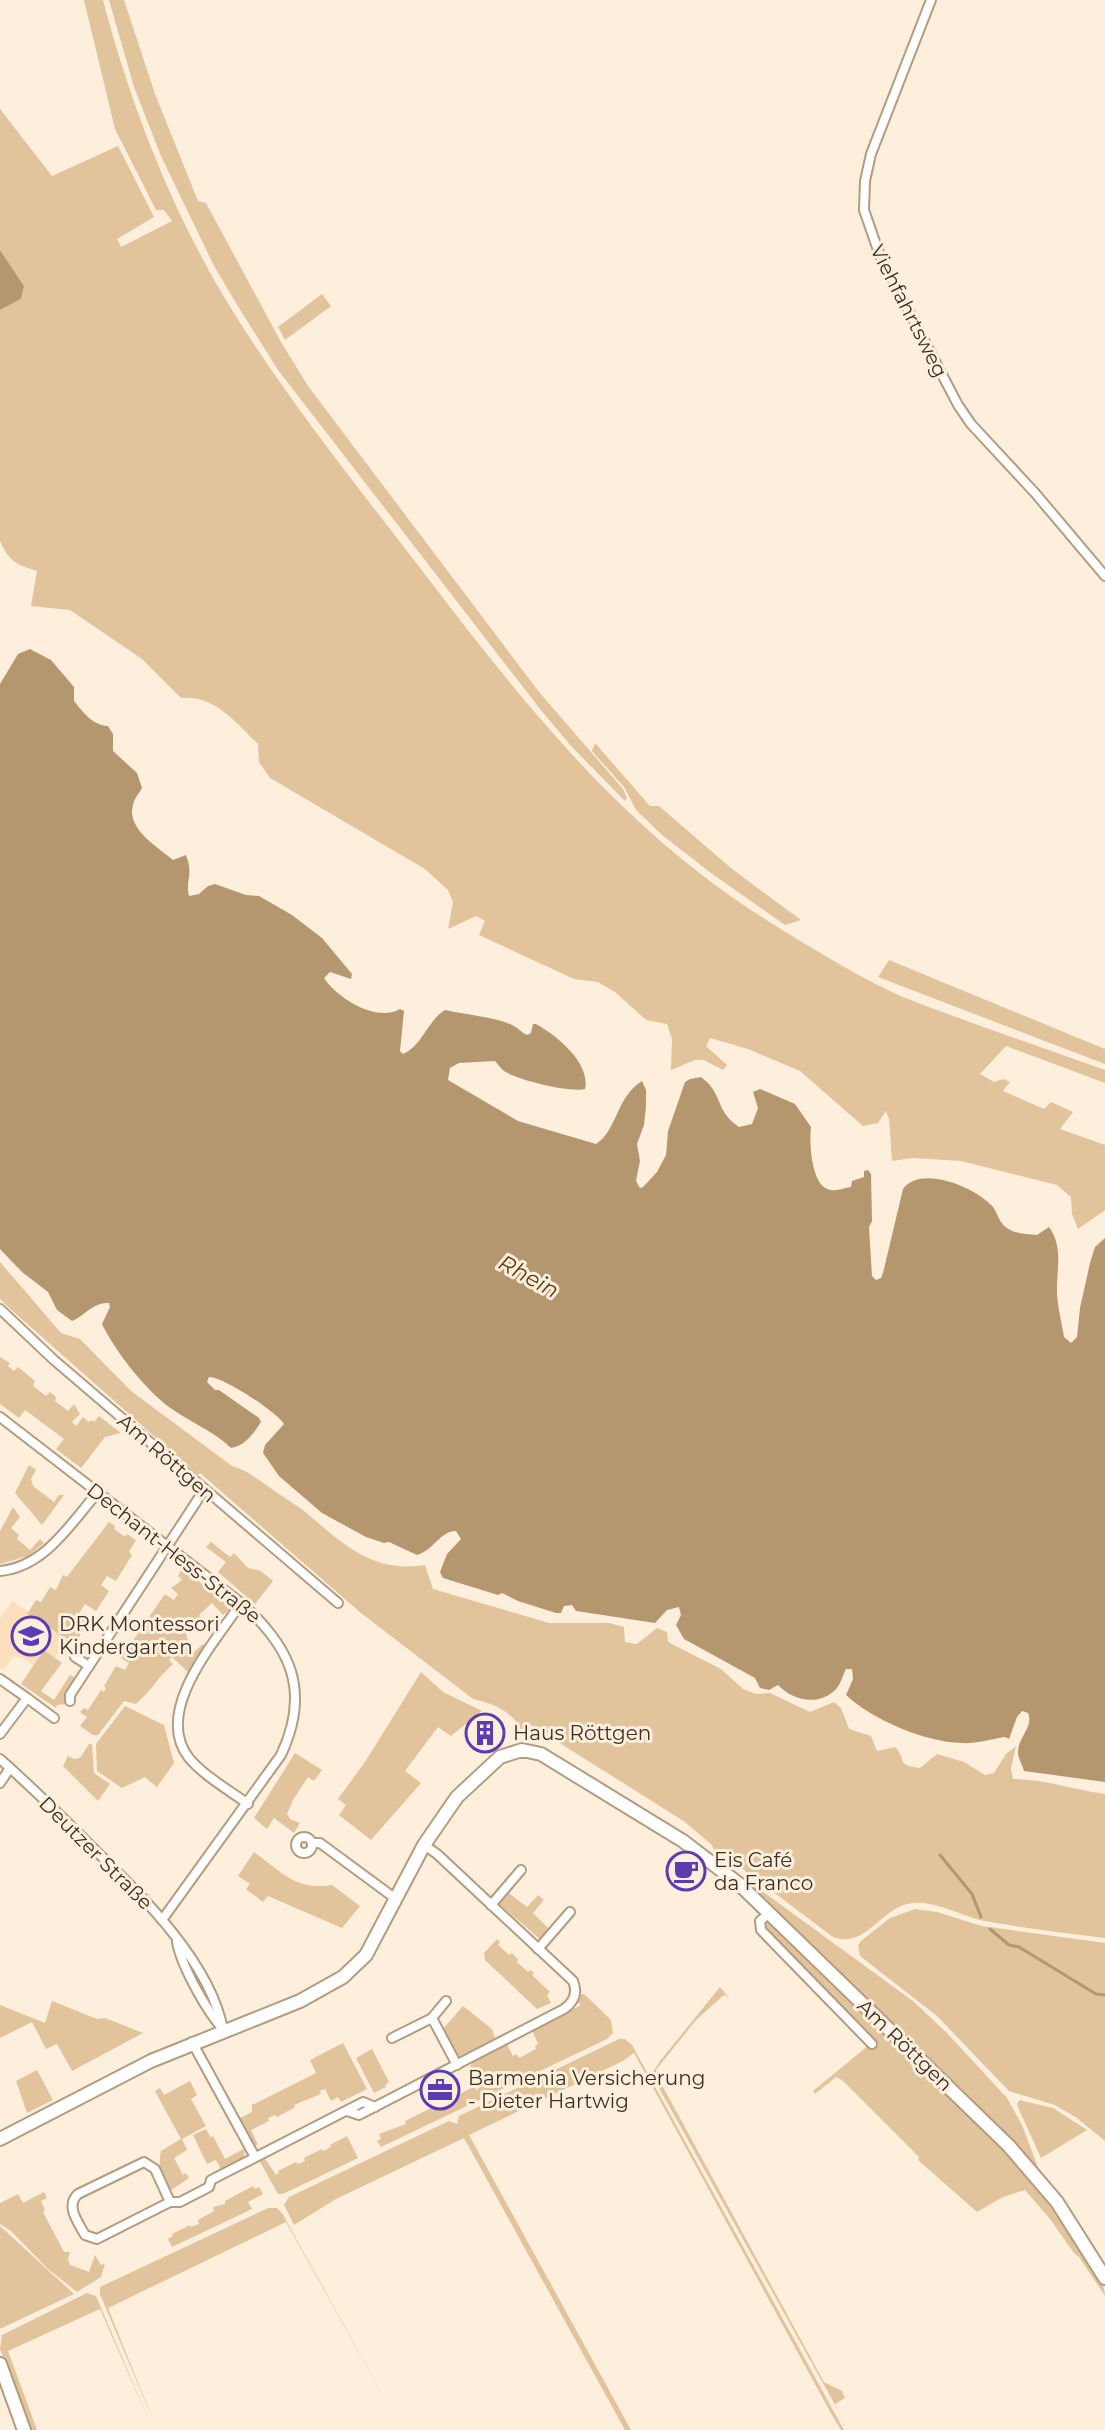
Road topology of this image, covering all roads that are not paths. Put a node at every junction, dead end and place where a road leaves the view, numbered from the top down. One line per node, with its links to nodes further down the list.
1 (931, 0): 2 (street, Viehfahrtsweg)
2 (1105, 576)
3 (0, 1309): 5 (street, Am Röttgen)
4 (0, 1417): 6 (street, Dechant-Hess-Straße)
5 (204, 1490): 7 (street); 10 (street, Am Röttgen)
6 (98, 1492): 7 (street, Dechant-Hess-Straße); 8 (street)
7 (168, 1545): 9 (street, Dechant-Hess-Straße); 12 (street)
8 (0, 1571)
9 (241, 1603): 21 (street, Dechant-Hess-Straße); 21 (street)
10 (338, 1603)
11 (75, 1657): 12 (street)
12 (89, 1666): 15 (street)
13 (0, 1679): 14 (street)
14 (27, 1698): 16 (street); 17 (street)
15 (70, 1701)
16 (54, 1718)
17 (0, 1734)
18 (0, 1759): 19 (street, Deutzer Straße)
19 (10, 1768): 20 (street); 29 (street, Deutzer Straße)
20 (0, 1783)
21 (248, 1804): 29 (street, Dechant-Hess-Straße)
22 (313, 1843): 25 (street)
23 (424, 1845): 25 (street); 26 (street); 28 (street, Am Röttgen)
24 (521, 1870): 26 (street)
25 (396, 1899): 33 (street)
26 (491, 1905): 30 (street)
27 (570, 1912): 30 (street)
28 (768, 1914): 36 (street, Am Röttgen); 41 (street, Am Röttgen)
29 (162, 1920): 33 (street, Deutzer Straße)
30 (538, 1949): 37 (street)
31 (446, 2001): 32 (street)
32 (432, 2018): 34 (street); 37 (street)
33 (223, 2029): 35 (street)
34 (392, 2038)
35 (192, 2042): 38 (street); 39 (street)
36 (872, 2044)
37 (457, 2065): 39 (street)
38 (0, 2139)
39 (255, 2157): 40 (street)
40 (170, 2202): 40 (street)
41 (1105, 2278)
42 (0, 2364): 43 (street)
43 (24, 2430)

